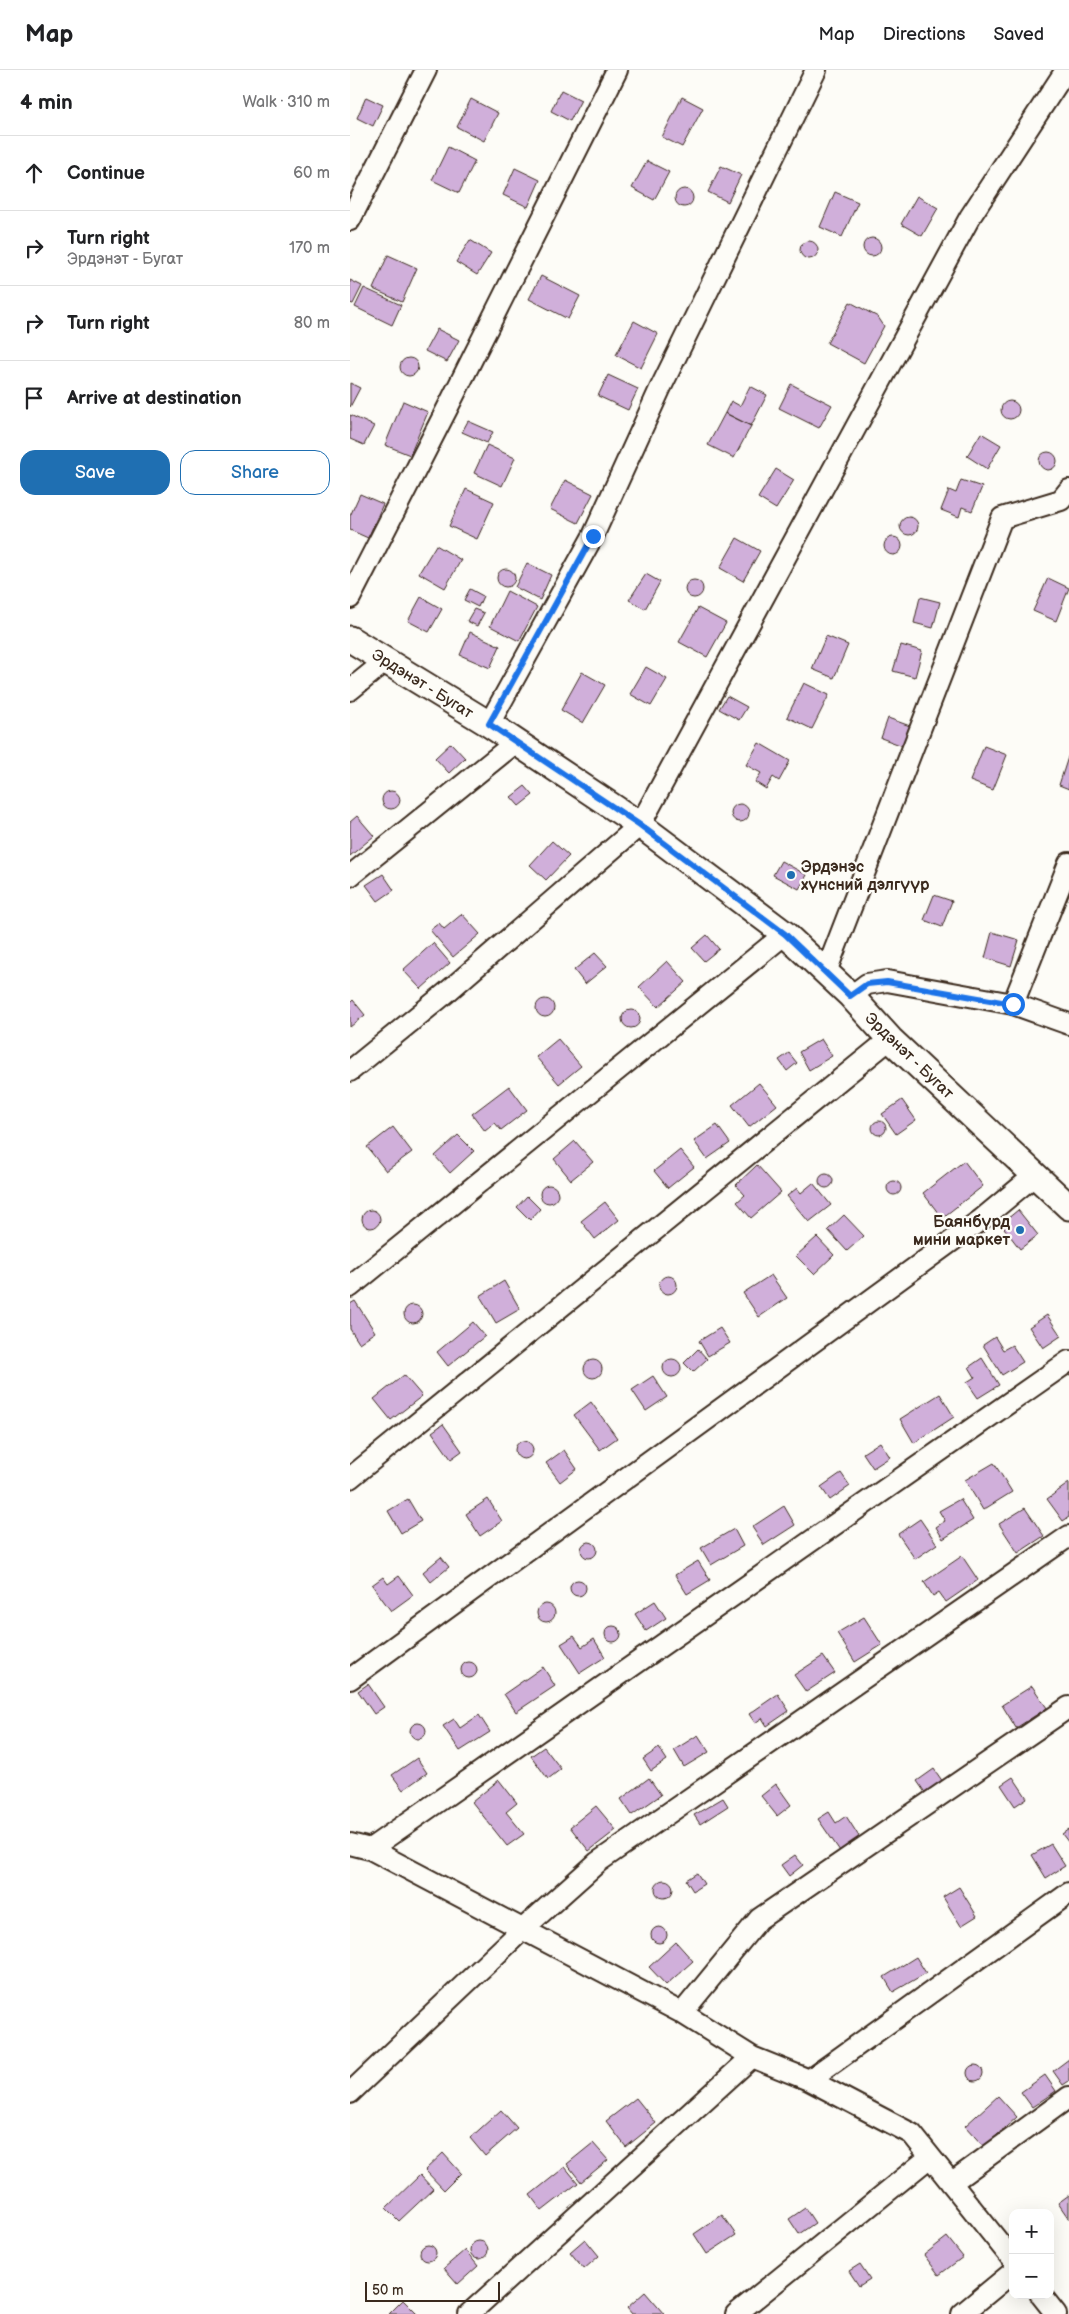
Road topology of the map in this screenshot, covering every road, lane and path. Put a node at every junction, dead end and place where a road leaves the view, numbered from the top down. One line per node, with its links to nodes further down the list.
1 (426, 70): 5 (street)
2 (617, 70): 7 (street)
3 (816, 70): 11 (street)
4 (1066, 70): 13 (street)
5 (350, 220)
6 (1069, 490): 17 (street)
7 (350, 598)
8 (350, 639): 9 (street, Эрдэнэт - Бугат)
9 (386, 660): 10 (street); 11 (street, Эрдэнэт - Бугат)
10 (350, 690)
11 (489, 724): 12 (street, Эрдэнэт - Бугат)
12 (516, 742): 13 (street, Эрдэнэт - Бугат); 15 (street)
13 (640, 825): 16 (street, Эрдэнэт - Бугат); 22 (street)
14 (1069, 863): 19 (street)
15 (350, 876)
16 (785, 934): 17 (street, Эрдэнэт - Бугат); 25 (street)
17 (826, 972): 18 (street, Эрдэнэт - Бугат)
18 (850, 996): 19 (street); 21 (street, Эрдэнэт - Бугат)
19 (1013, 1004): 20 (street)
20 (1069, 1024)
21 (890, 1039): 23 (street, Эрдэнэт - Бугат); 27 (street)
22 (350, 1071)
23 (1034, 1175): 24 (street, Эрдэнэт - Бугат); 29 (street)
24 (1069, 1207)
25 (350, 1287)
26 (1069, 1361): 32 (street)
27 (350, 1478)
28 (1069, 1536): 34 (street)
29 (350, 1679)
30 (1069, 1707): 35 (street)
31 (350, 1844): 32 (street)
32 (370, 1849): 34 (street)
33 (1069, 1894): 37 (street)
34 (523, 1929): 35 (street); 38 (street)
35 (682, 2013): 36 (street)
36 (752, 2058): 37 (street); 45 (street)
37 (809, 2080): 40 (street)
38 (350, 2093)
39 (1069, 2097): 41 (street)
40 (930, 2157): 41 (street); 46 (street)
41 (951, 2183): 42 (street)
42 (1009, 2255)
43 (1009, 2275): 47 (street)
44 (1044, 2299): 48 (street)
45 (469, 2314)
46 (736, 2314)
47 (962, 2314)
48 (1056, 2314)

